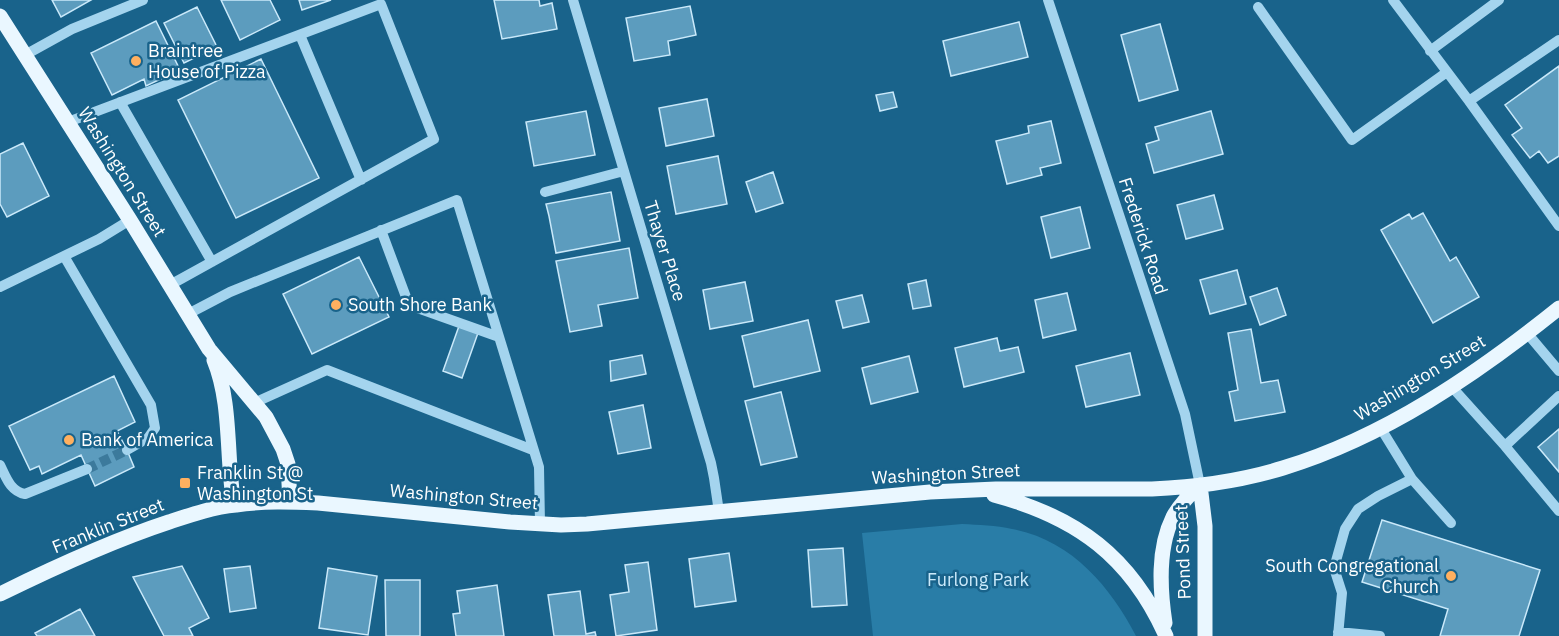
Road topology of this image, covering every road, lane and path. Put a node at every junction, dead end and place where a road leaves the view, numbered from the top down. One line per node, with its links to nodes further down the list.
1 (143, 0): 11 (street)
2 (573, 0): 16 (street, Thayer Place)
3 (1048, 0): 42 (street, Frederick Road)
4 (1393, 0): 10 (street)
5 (1499, 0): 10 (street)
6 (1258, 7): 12 (street)
7 (0, 16): 11 (main road, Washington Street)
8 (300, 35): 14 (street); 17 (street); 17 (street)
9 (1559, 40): 13 (street)
10 (1430, 51): 12 (street)
11 (25, 55): 15 (main road, Washington Street)
12 (1446, 72): 13 (street)
13 (1469, 100): 20 (street)
14 (120, 102): 15 (street); 23 (street)
15 (68, 123): 19 (main road, Washington Street)
16 (624, 171): 18 (street); 47 (street, Thayer Place)
17 (361, 180): 23 (street)
18 (545, 192)
19 (130, 220): 22 (street); 24 (main road, Washington Street)
20 (1559, 226)
21 (381, 230): 27 (street); 29 (street); 29 (street)
22 (64, 256): 25 (street); 37 (street)
23 (212, 262): 24 (street)
24 (170, 285): 27 (main road, Washington Street)
25 (0, 287)
26 (1559, 308): 28 (main road, Washington Street)
27 (188, 314): 30 (main road, Washington Street)
28 (1527, 333): 31 (street); 32 (main road, Washington Street)
29 (499, 337): 38 (street)
30 (209, 349): 34 (main road, Washington Street); 45 (main road, Washington Street)
31 (1559, 371)
32 (1450, 386): 35 (main road, Washington Street); 36 (street)
33 (1559, 396): 36 (street)
34 (254, 403): 38 (street); 44 (main road, Washington Street)
35 (1380, 427): 41 (street); 42 (main road, Washington Street)
36 (1505, 446): 46 (street)
37 (128, 450)
38 (533, 450): 49 (street)
39 (0, 465): 40 (street)
40 (87, 470)
41 (1412, 479): 48 (street); 51 (street)
42 (1200, 485): 43 (main road, Washington Street); 52 (main road, Pond Street); 53 (main road, Pond Street)
43 (962, 490): 47 (main road, Washington Street); 52 (main road)
44 (290, 501): 45 (main road, Washington Street); 49 (main road, Washington Street)
45 (234, 505): 50 (main road, Franklin Street)
46 (1559, 511)
47 (719, 512): 49 (main road, Washington Street)
48 (1451, 523)
49 (540, 524)
50 (0, 594)
51 (1338, 634): 54 (street)
52 (1167, 636)
53 (1205, 636)
54 (1380, 636)

